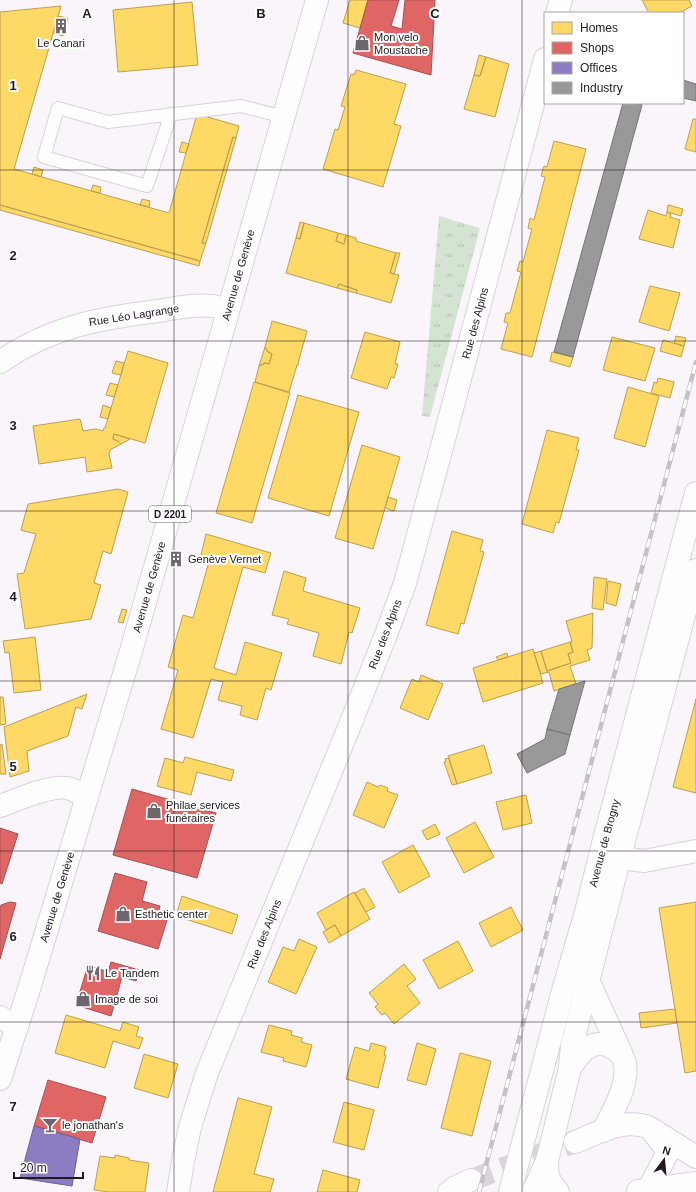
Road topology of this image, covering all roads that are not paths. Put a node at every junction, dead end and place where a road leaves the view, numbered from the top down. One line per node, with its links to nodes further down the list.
1 (317, 0): 6 (main road, Avenue de Genève / D 2201)
2 (560, 0): 3 (main road)
3 (557, 12)
4 (544, 63): 34 (main road, Rue des Alpins)
5 (171, 114): 5 (lane); 6 (lane)
6 (284, 117): 7 (main road, Avenue de Genève / D 2201)
7 (228, 311): 8 (main road, Rue Léo Lagrange); 13 (main road, Avenue de Genève / D 2201)
8 (0, 362)
9 (696, 493): 11 (main road, Avenue de Brogny)
10 (696, 570): 12 (main road, Avenue de Brogny)
11 (673, 581): 12 (lane); 15 (main road, Avenue de Brogny)
12 (692, 606): 17 (main road, Avenue de Brogny)
13 (87, 797): 14 (main road); 20 (main road, Avenue de Genève / D 2201)
14 (0, 806)
15 (604, 840): 17 (lane); 18 (main road, Avenue de Brogny)
16 (696, 851): 17 (main road)
17 (620, 856): 19 (main road, Avenue de Brogny)
18 (586, 912): 19 (main road); 24 (main road, Avenue de Brogny)
19 (588, 980): 21 (main road); 22 (main road, Avenue de Brogny)
20 (8, 1022): 23 (main road, Avenue de Genève / D 2201)
21 (622, 1055): 22 (main road); 26 (main road)
22 (570, 1068): 30 (main road, Avenue de Brogny)
23 (0, 1079)
24 (528, 1122): 36 (main road, Avenue de Brogny); 37 (main road)
25 (650, 1128): 26 (main road); 28 (main road); 29 (main road)
26 (603, 1131): 27 (main road)
27 (575, 1142)
28 (668, 1152): 32 (main road); 33 (main road)
29 (696, 1157)
30 (547, 1161): 37 (main road, Avenue de Brogny); 38 (main road)
31 (471, 1180): 35 (main road)
32 (696, 1183): 33 (main road)
33 (641, 1191)
34 (178, 1192)
35 (449, 1192)
36 (510, 1192)
37 (534, 1192)
38 (558, 1192)

